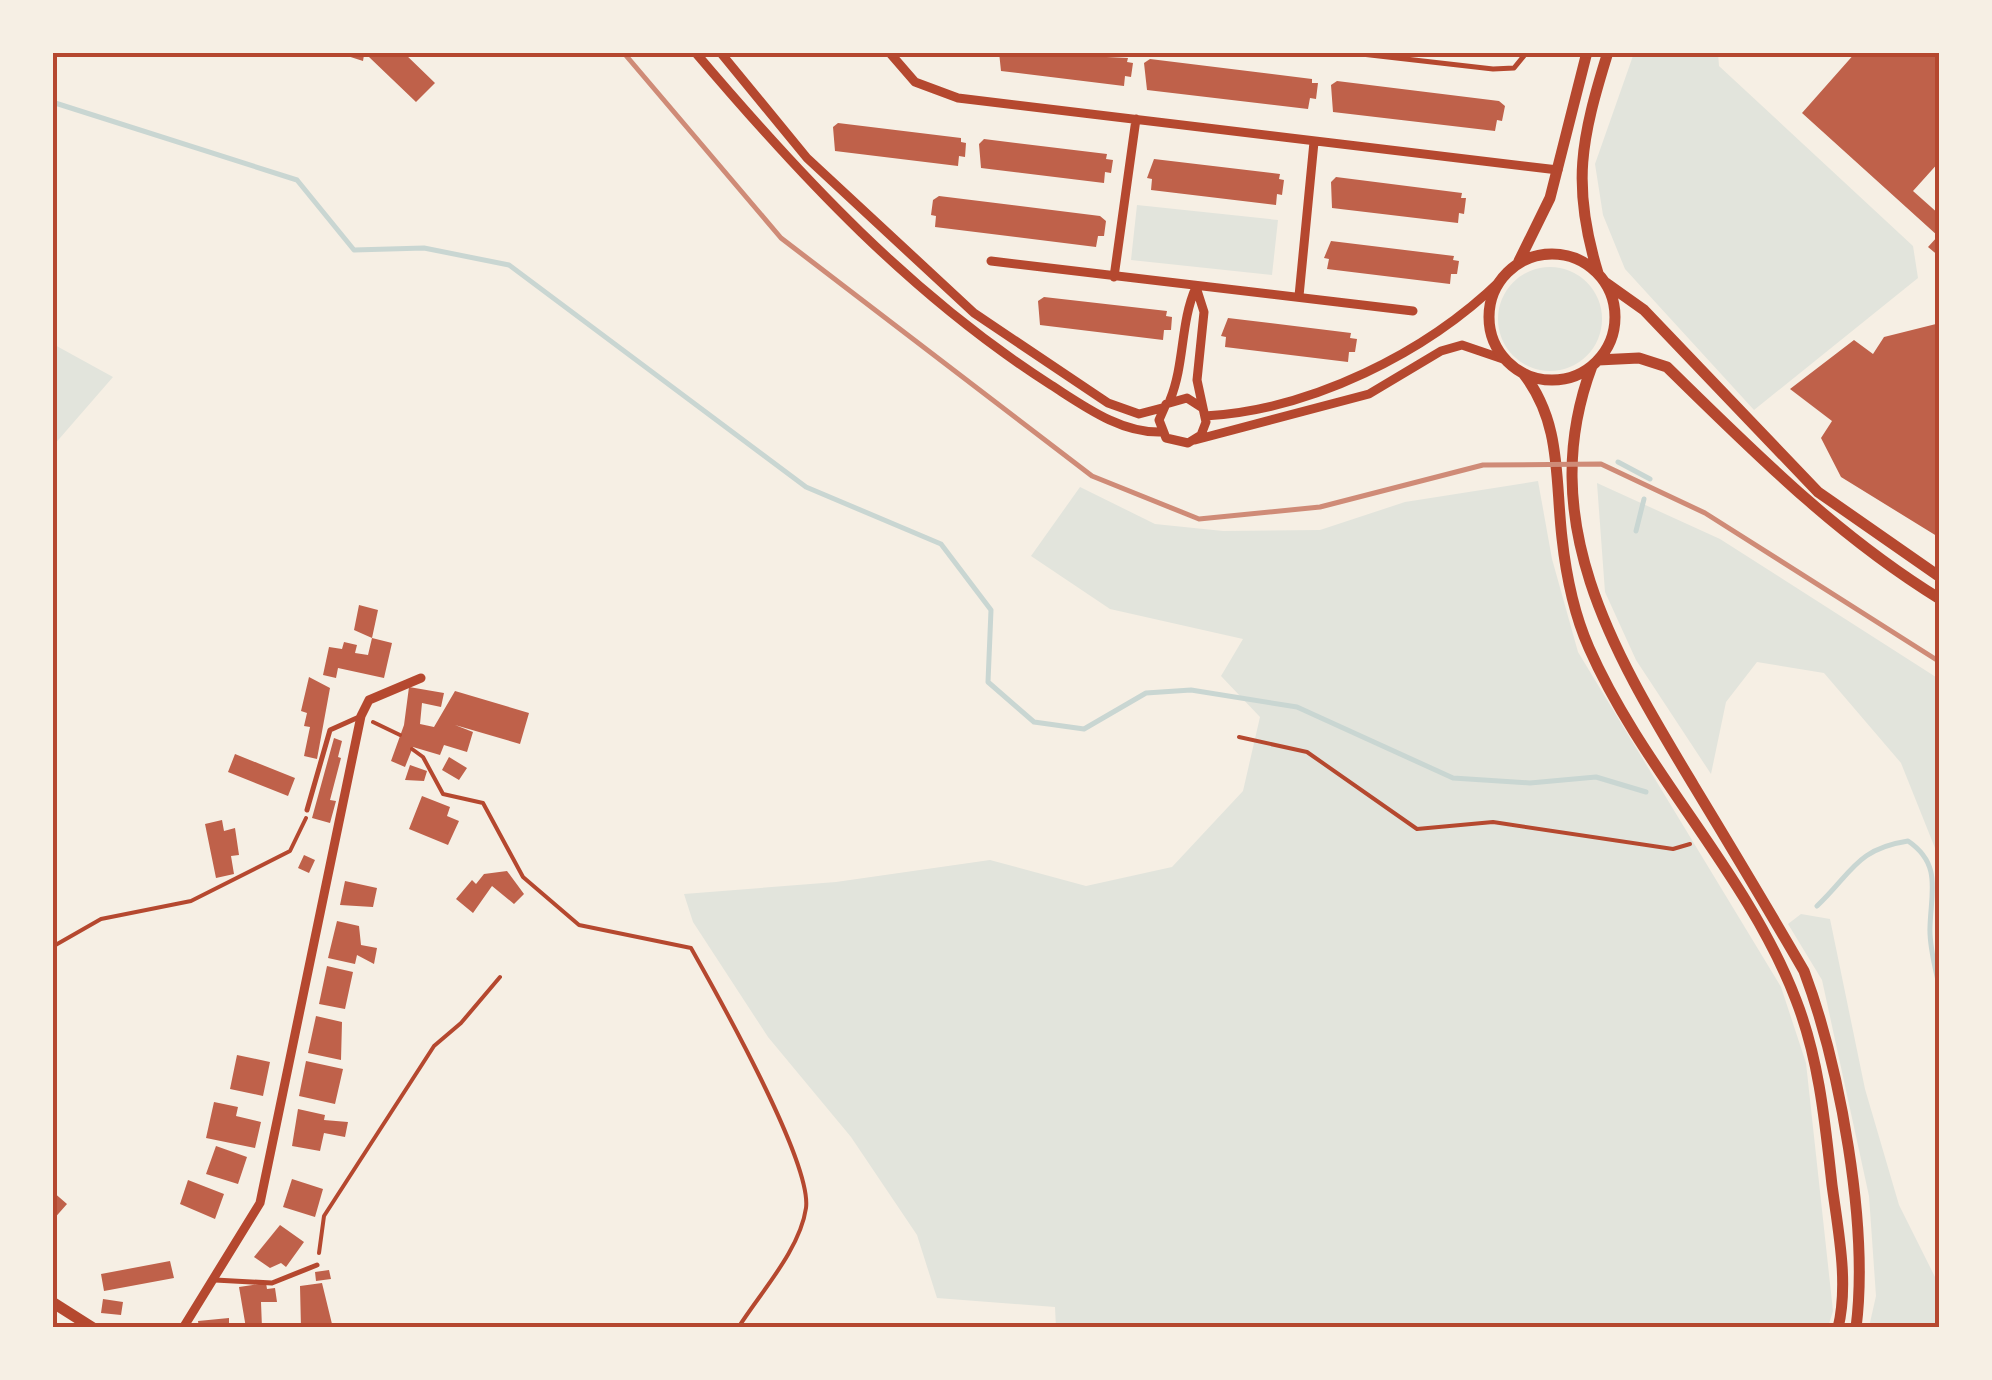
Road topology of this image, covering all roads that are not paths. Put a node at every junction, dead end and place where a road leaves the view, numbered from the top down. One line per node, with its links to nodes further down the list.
1 (695, 52): 25 (street)
2 (720, 52): 23 (street)
3 (889, 52): 8 (street)
4 (1344, 52): 5 (lane)
5 (1527, 52)
6 (1587, 52): 10 (street)
7 (1608, 52): 14 (street)
8 (1136, 119): 9 (street); 13 (street)
9 (1314, 142): 10 (street); 17 (street)
10 (1558, 170): 12 (street)
11 (991, 260): 13 (street)
12 (1517, 264): 14 (street); 15 (street)
13 (1114, 277): 16 (street)
14 (1602, 278): 20 (street); 27 (street)
15 (1501, 280): 19 (street); 24 (street)
16 (1196, 287): 17 (street); 22 (street); 24 (street)
17 (1300, 296): 18 (street)
18 (1413, 311)
19 (1506, 360): 21 (street); 26 (street)
20 (1595, 363): 21 (street); 28 (street); 38 (street)
21 (1523, 373): 37 (street)
22 (1170, 400): 23 (street); 24 (street)
23 (1162, 408): 25 (street)
24 (1203, 412): 26 (street)
25 (1162, 432): 26 (street)
26 (1195, 440)
27 (1940, 577)
28 (1940, 599)
29 (421, 678): 30 (street)
30 (362, 716): 31 (lane); 33 (street)
31 (307, 810)
32 (318, 1265): 33 (lane)
33 (212, 1280): 36 (street)
34 (52, 1302): 35 (street)
35 (94, 1328)
36 (183, 1328)
37 (1838, 1328)
38 (1856, 1328)

